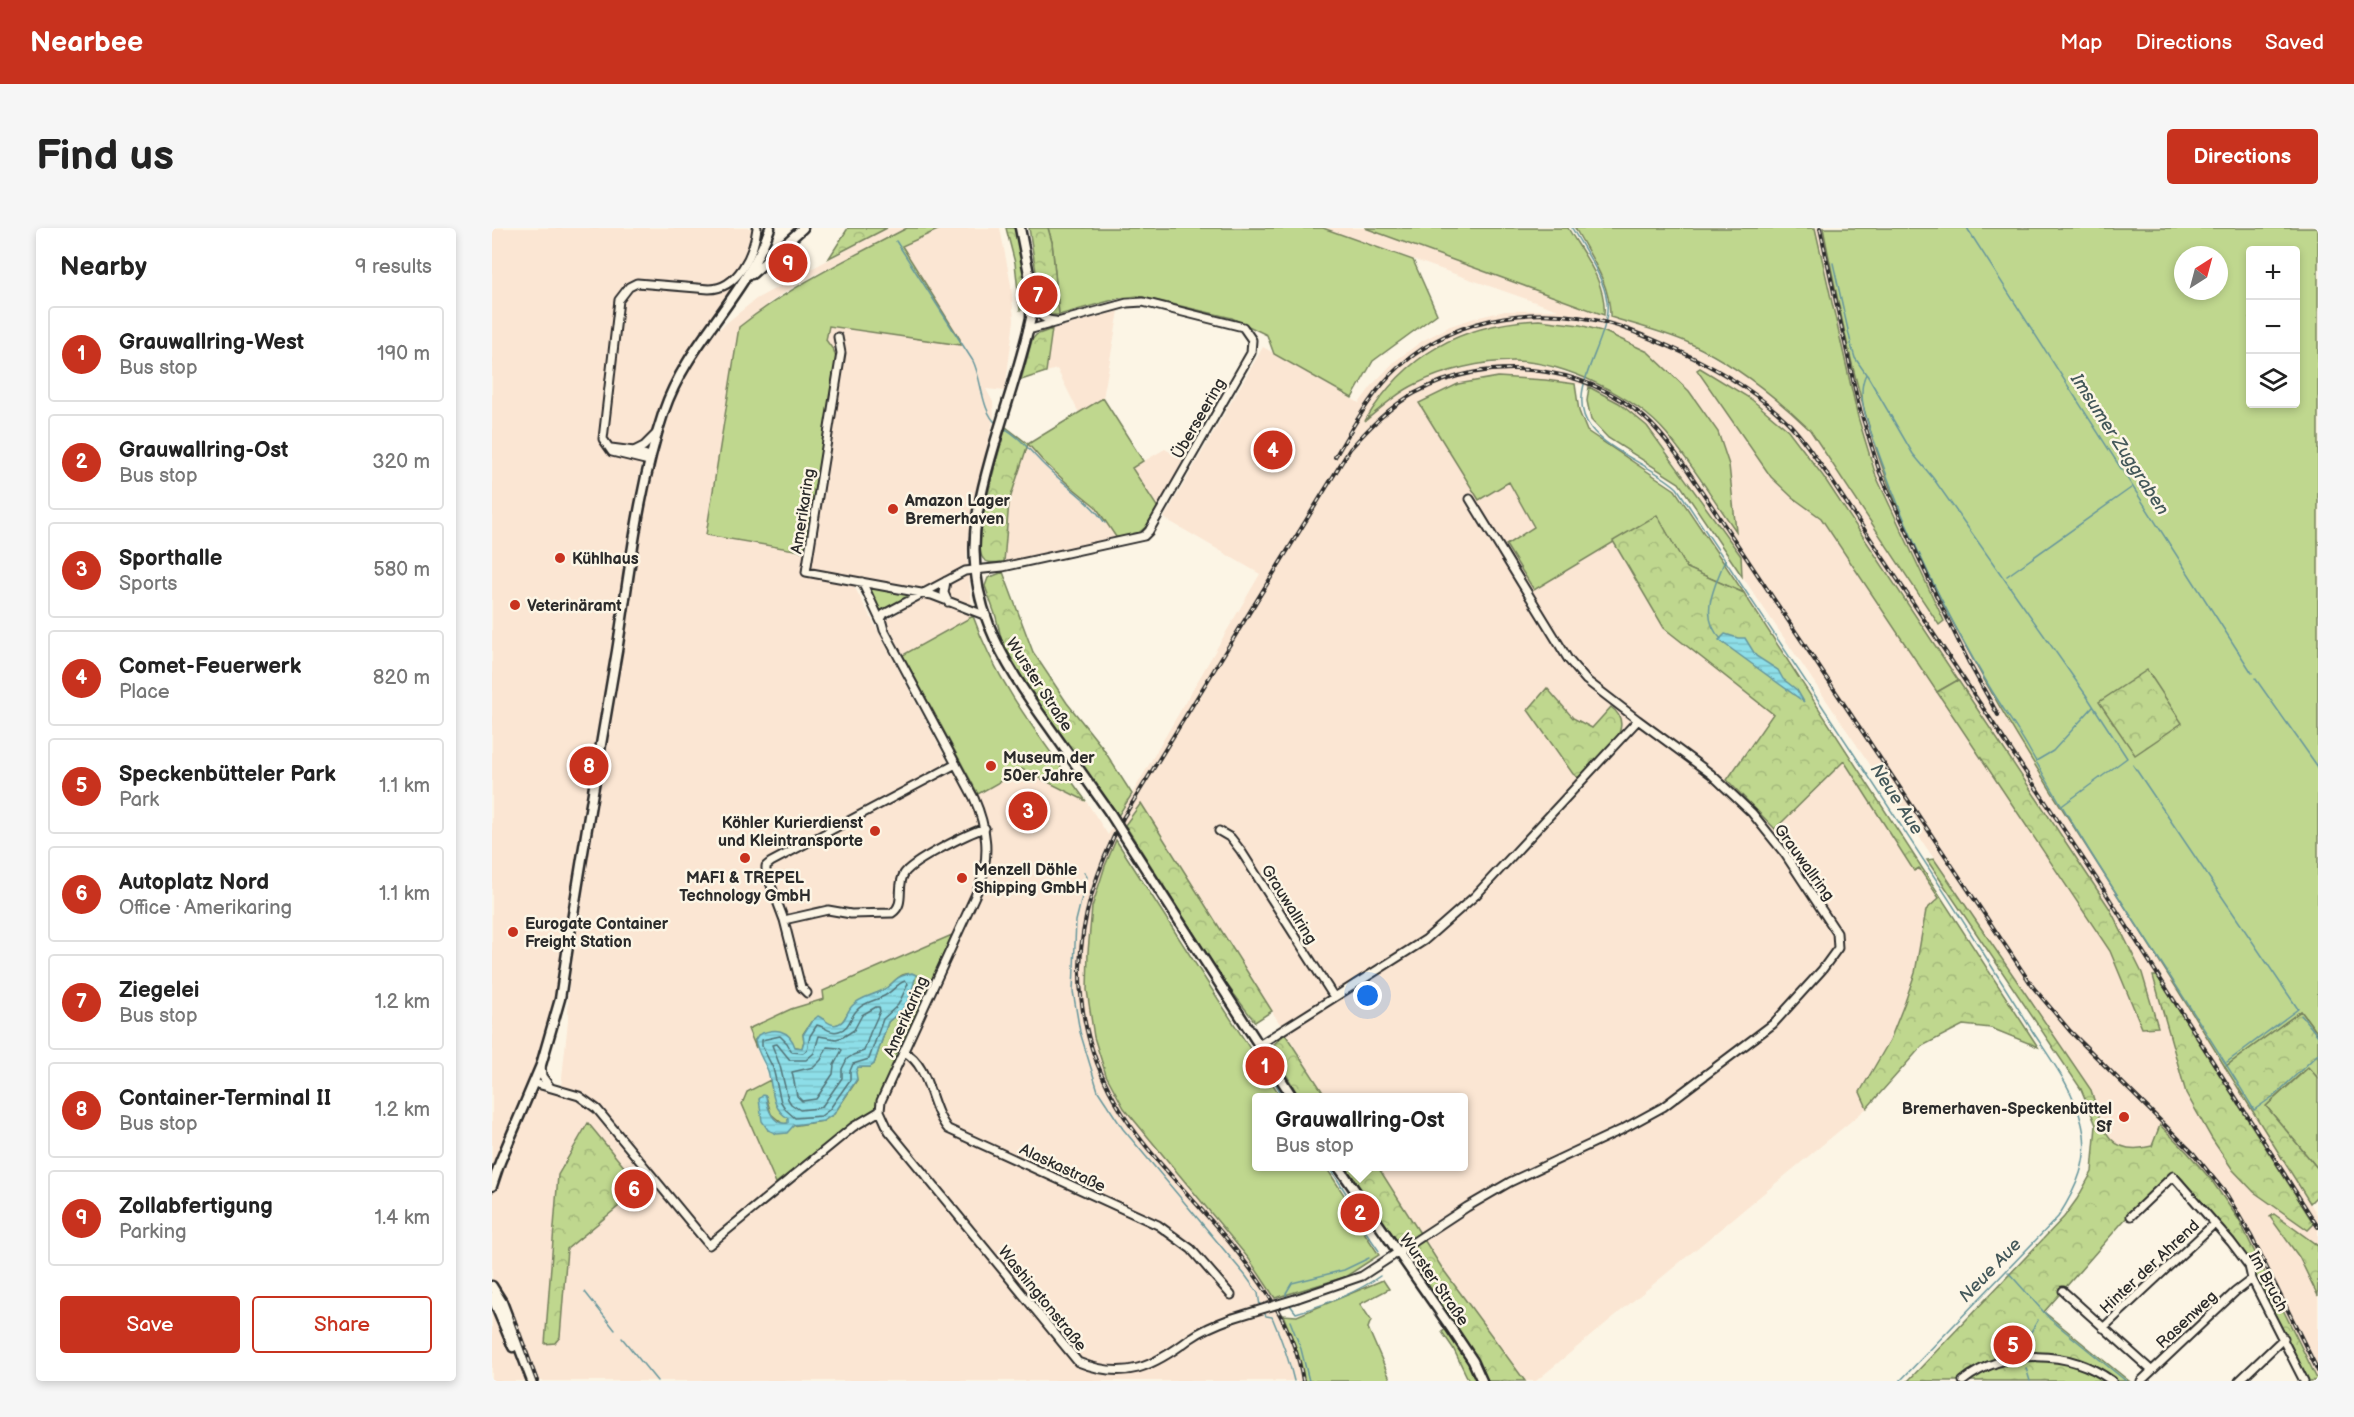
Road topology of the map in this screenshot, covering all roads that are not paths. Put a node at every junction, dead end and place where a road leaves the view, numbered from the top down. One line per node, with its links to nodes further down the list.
1 (757, 228): 11 (street)
2 (770, 228): 6 (main road)
3 (803, 228): 6 (main road)
4 (1020, 228): 5 (main road, Wurster Straße)
5 (1032, 300): 7 (street); 8 (main road, Wurster Straße)
6 (722, 312): 10 (main road)
7 (1058, 321): 8 (street, Überseering); 15 (street, Überseering)
8 (1028, 330): 15 (main road, Wurster Straße)
9 (838, 337): 17 (street, Amerikaring)
10 (657, 433): 12 (street); 13 (main road)
11 (608, 448): 12 (street); 13 (street)
12 (634, 451): 13 (street)
13 (650, 459): 31 (main road)
14 (1470, 499): 22 (street)
15 (975, 569): 16 (street); 20 (main road, Wurster Straße)
16 (946, 581): 18 (street); 19 (street)
17 (862, 582): 18 (street, Amerikaring); 21 (street, Amerikaring)
18 (922, 594): 19 (street, Amerikaring); 21 (street)
19 (948, 602): 20 (street, Amerikaring)
20 (984, 615): 29 (main road, Wurster Straße, bridge)
21 (881, 622): 23 (street, Amerikaring)
22 (1638, 720): 28 (street); 42 (street, Grauwallring)
23 (956, 764): 24 (street, Amerikaring); 26 (street)
24 (985, 828): 26 (street); 30 (street, Amerikaring)
25 (1219, 831): 28 (street, Grauwallring)
26 (784, 920): 27 (street)
27 (807, 993)
28 (1334, 997): 29 (street)
29 (1259, 1045): 34 (main road, Wurster Straße)
30 (904, 1052): 35 (street, Amerikaring); 46 (street, Alaskastraße)
31 (541, 1065): 32 (main road); 33 (street)
32 (534, 1083): 33 (street); 36 (main road)
33 (550, 1087): 35 (street)
34 (1290, 1093)
35 (880, 1112): 51 (street, Washingtonstraße)
36 (500, 1162): 38 (main road); 39 (main road)
37 (1341, 1171): 42 (main road, Wurster Straße)
38 (492, 1174)
39 (492, 1186)
40 (2131, 1216): 41 (street, Im Bruch)
41 (2214, 1224): 43 (street, Im Bruch); 48 (street, Hinter der Ahrend)
42 (1398, 1252): 52 (street, bridge); 55 (main road, Wurster Straße)
43 (2252, 1279): 49 (street, Im Bruch); 50 (street, Rasenweg)
44 (492, 1286): 54 (main road)
45 (2063, 1291): 48 (street)
46 (1231, 1296)
47 (492, 1298): 53 (main road)
48 (2103, 1328): 50 (street)
49 (2284, 1338): 59 (street); 60 (street, Im Bruch)
50 (2151, 1370): 58 (street, Rasenweg)
51 (1101, 1377)
52 (1137, 1377)
53 (525, 1381)
54 (532, 1381)
55 (1482, 1381)
56 (1963, 1381): 57 (street)
57 (2112, 1381)
58 (2141, 1381)
59 (2239, 1381)
60 (2304, 1381)

